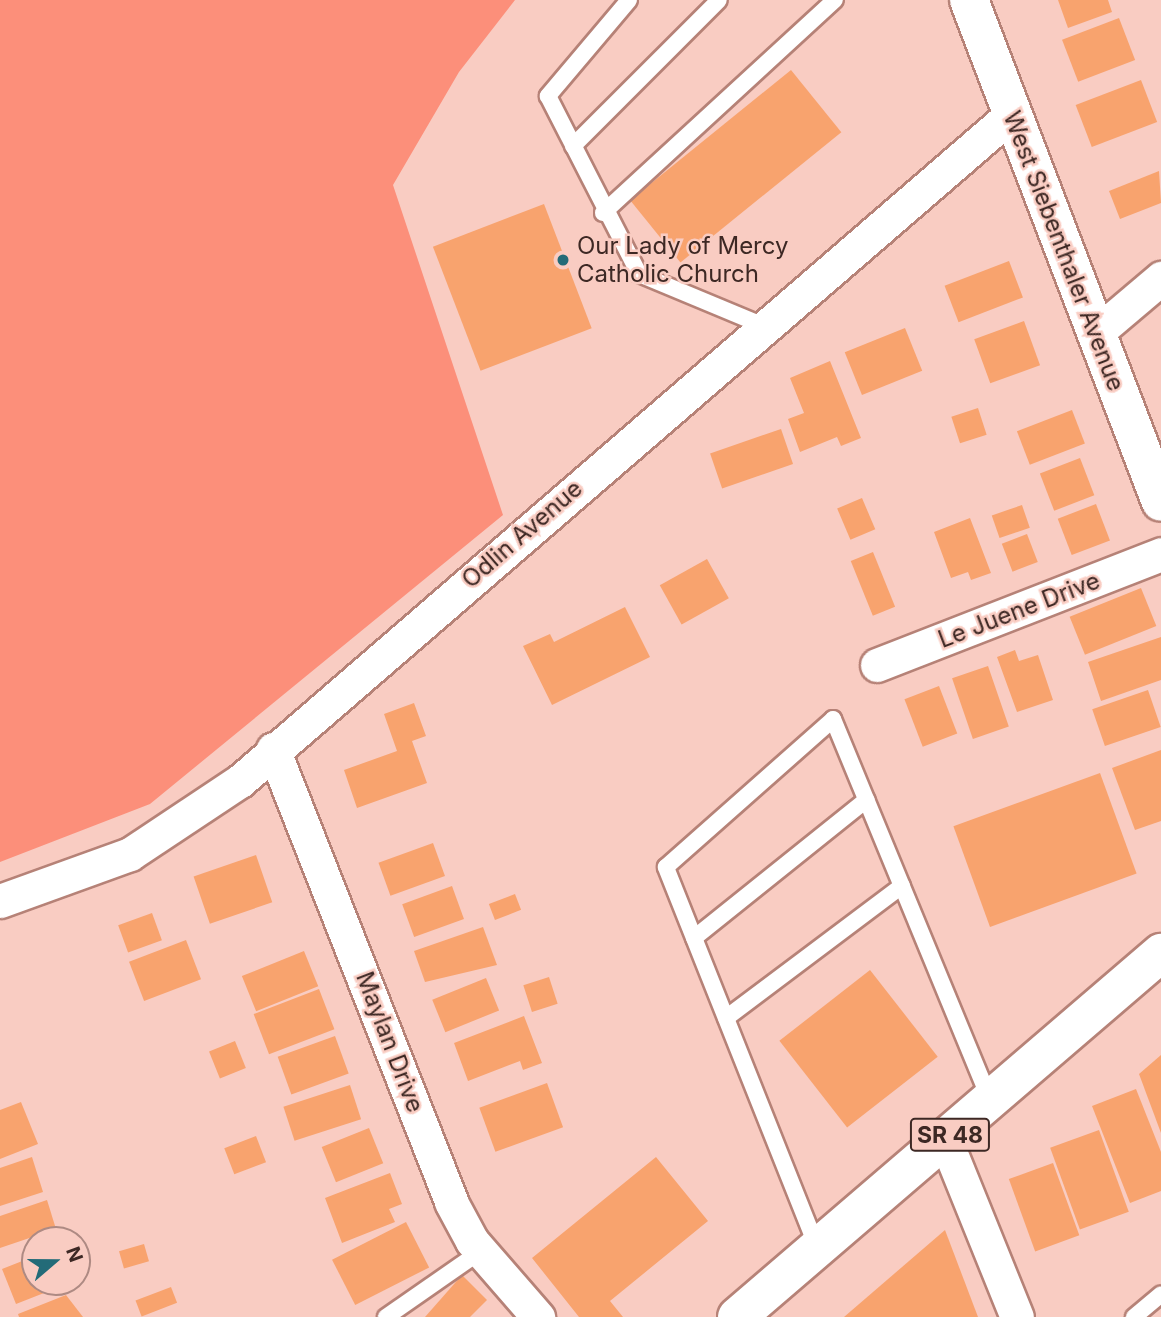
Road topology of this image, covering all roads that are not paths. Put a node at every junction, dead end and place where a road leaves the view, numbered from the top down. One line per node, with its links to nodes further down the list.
1 (629, 0): 6 (lane)
2 (719, 0): 6 (lane)
3 (835, 0): 7 (lane)
4 (968, 0): 5 (main road, West Siebenthaler Avenue)
5 (1012, 114): 9 (street, Odlin Avenue); 10 (main road, West Siebenthaler Avenue)
6 (573, 146): 7 (lane)
7 (603, 213): 9 (lane)
8 (1161, 278): 10 (street)
9 (764, 326): 14 (street, Odlin Avenue)
10 (1095, 334): 11 (main road, West Siebenthaler Avenue)
11 (1161, 502)
12 (1161, 554): 13 (street, Le Juene Drive)
13 (877, 666)
14 (273, 749): 17 (street, Odlin Avenue); 24 (street, Maylan Drive)
15 (866, 800): 16 (lane); 18 (lane); 18 (lane)
16 (902, 886): 20 (lane); 21 (lane)
17 (0, 901)
18 (694, 938): 20 (lane)
19 (1161, 953): 21 (main road, SR 48)
20 (726, 1018): 23 (lane)
21 (990, 1100): 22 (main road, SR 48)
22 (945, 1139): 23 (main road, SR 48); 29 (street)
23 (817, 1248): 28 (main road, SR 48)
24 (481, 1251): 26 (lane); 27 (street, Maylan Drive)
25 (1161, 1294): 30 (lane)
26 (386, 1317)
27 (538, 1317)
28 (737, 1317)
29 (1017, 1317)
30 (1134, 1317)

